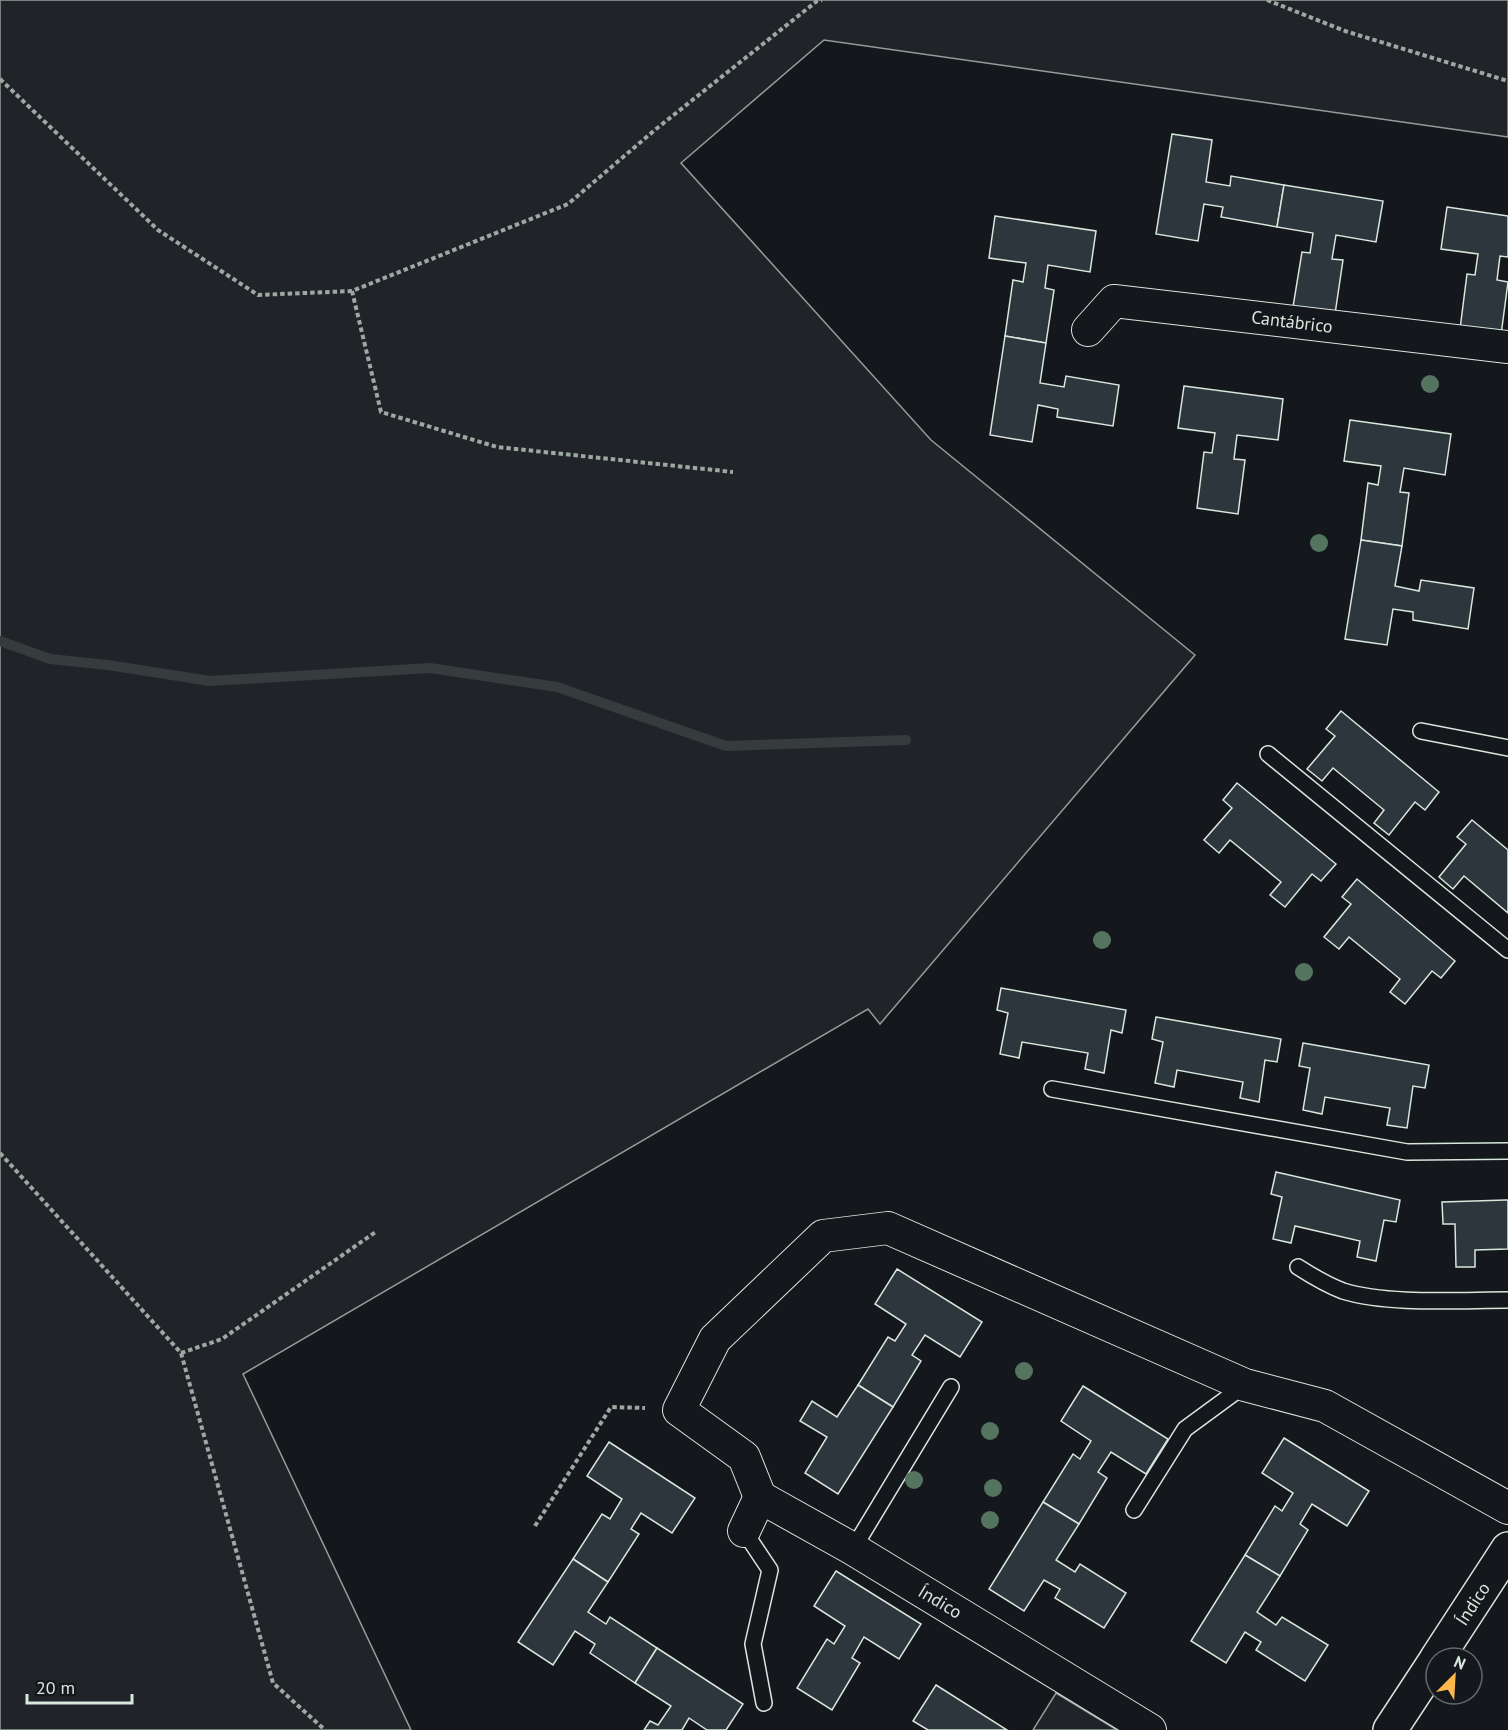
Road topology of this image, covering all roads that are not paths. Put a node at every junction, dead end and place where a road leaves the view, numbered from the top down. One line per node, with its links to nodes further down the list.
1 (1088, 330): 2 (street, Cantábrico)
2 (1508, 348)
3 (1421, 731): 4 (lane)
4 (1508, 748)
5 (1268, 754): 6 (lane)
6 (1508, 950)
7 (1052, 1089): 8 (lane)
8 (1508, 1151)
9 (1298, 1268): 10 (lane)
10 (1508, 1300)
11 (1245, 1385): 13 (street); 14 (street); 15 (lane)
12 (951, 1387): 17 (lane)
13 (760, 1497): 16 (street); 17 (street, Índico)
14 (1508, 1508)
15 (1134, 1510)
16 (744, 1531): 21 (lane)
17 (853, 1549): 22 (street, Índico)
18 (1508, 1549): 19 (street, Índico)
19 (1445, 1646)
20 (1424, 1678): 23 (street, Índico)
21 (764, 1703)
22 (1150, 1730)
23 (1390, 1730)

